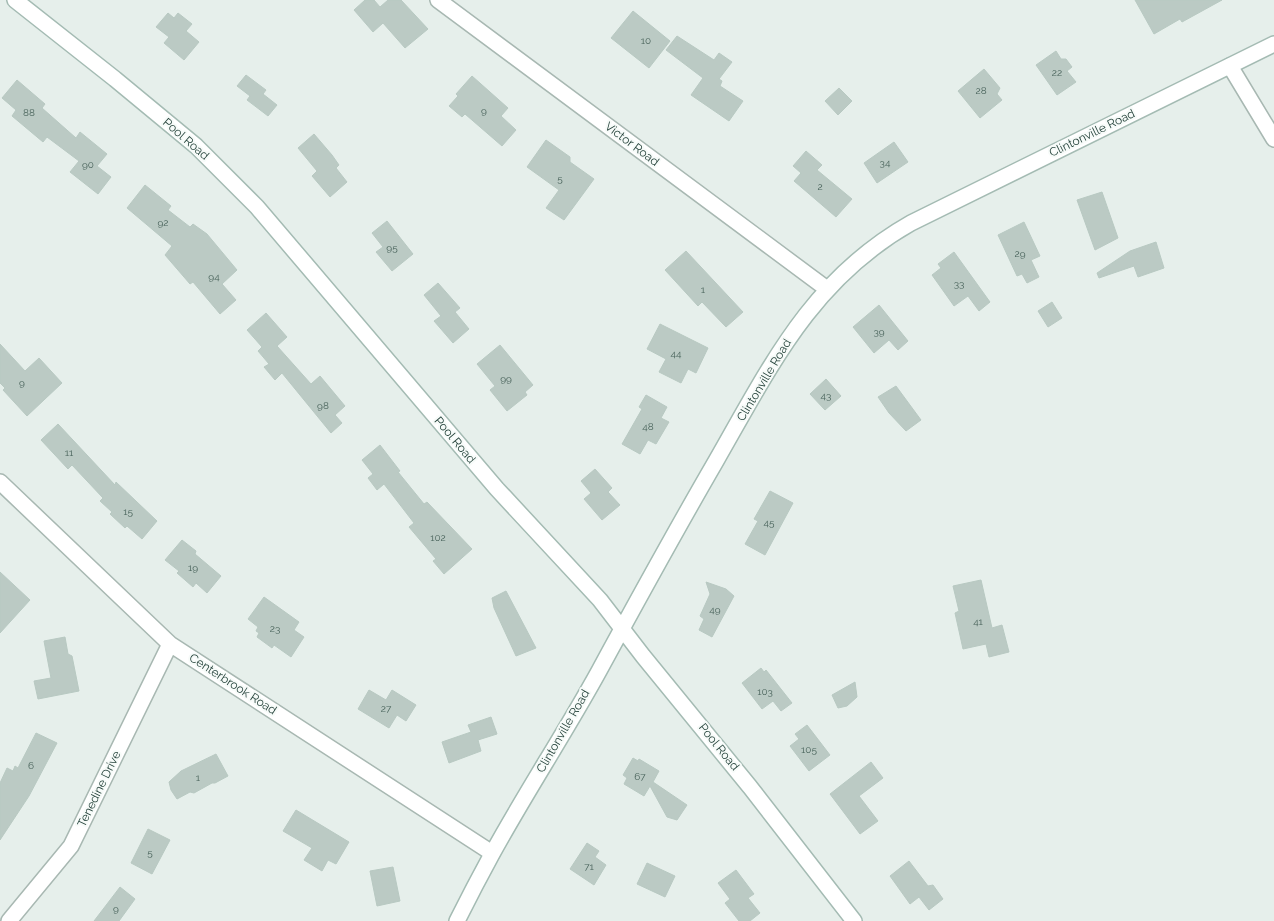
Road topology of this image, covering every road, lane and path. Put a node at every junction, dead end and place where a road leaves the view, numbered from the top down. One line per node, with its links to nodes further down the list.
1 (15, 0): 8 (street, Pool Road)
2 (438, 0): 6 (street, Victor Road)
3 (1274, 44): 4 (street, Clintonville Road)
4 (1230, 66): 5 (street); 6 (street, Clintonville Road)
5 (1274, 139)
6 (827, 289): 8 (street, Clintonville Road)
7 (0, 482): 9 (street, Centerbrook Road)
8 (622, 628): 10 (street, Clintonville Road); 13 (street, Pool Road)
9 (170, 644): 10 (street, Centerbrook Road); 11 (street, Tenedine Drive)
10 (492, 853): 12 (street, Clintonville Road)
11 (9, 921)
12 (457, 921)
13 (854, 921)

